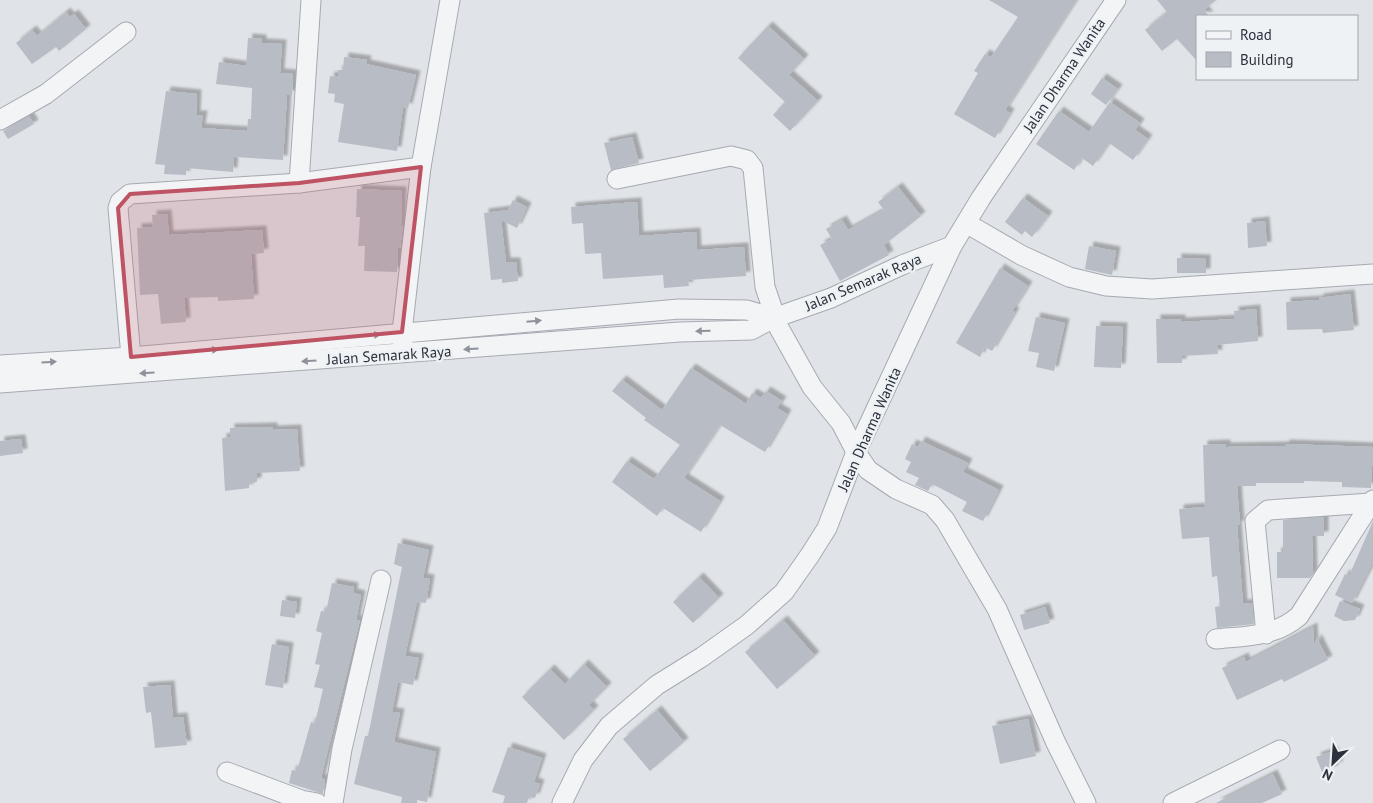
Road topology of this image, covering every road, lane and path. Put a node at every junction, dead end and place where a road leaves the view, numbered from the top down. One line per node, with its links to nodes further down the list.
1 (311, 0): 8 (street)
2 (450, 0): 6 (street)
3 (1116, 0): 9 (street, Jalan Dharma Wanita)
4 (126, 32): 5 (street)
5 (0, 120)
6 (421, 167): 8 (street); 13 (street)
7 (617, 179): 12 (street)
8 (299, 183): 15 (street)
9 (966, 223): 10 (street, Jalan Dharma Wanita); 11 (street)
10 (952, 246): 12 (street, Jalan Semarak Raya); 18 (street, Jalan Dharma Wanita)
11 (1373, 274)
12 (774, 318): 13 (street, Jalan Semarak Raya, one-way to 12); 14 (street, Jalan Semarak Raya, one-way to 14); 18 (street)
13 (402, 332): 14 (street); 15 (street, Jalan Semarak Raya, one-way to 13)
14 (403, 354): 17 (street, Jalan Semarak Raya, one-way to 17)
15 (131, 357): 16 (street, Jalan Semarak Raya, one-way to 15)
16 (0, 365)
17 (0, 383)
18 (856, 452): 27 (street, Jalan Dharma Wanita); 28 (street)
19 (1372, 501): 21 (street); 21 (street)
20 (381, 580): 26 (street)
21 (1266, 634): 22 (street)
22 (1216, 639)
23 (1280, 750): 29 (street)
24 (227, 772): 25 (street)
25 (317, 803)
26 (333, 803)
27 (562, 803)
28 (1086, 803)
29 (1173, 803)

